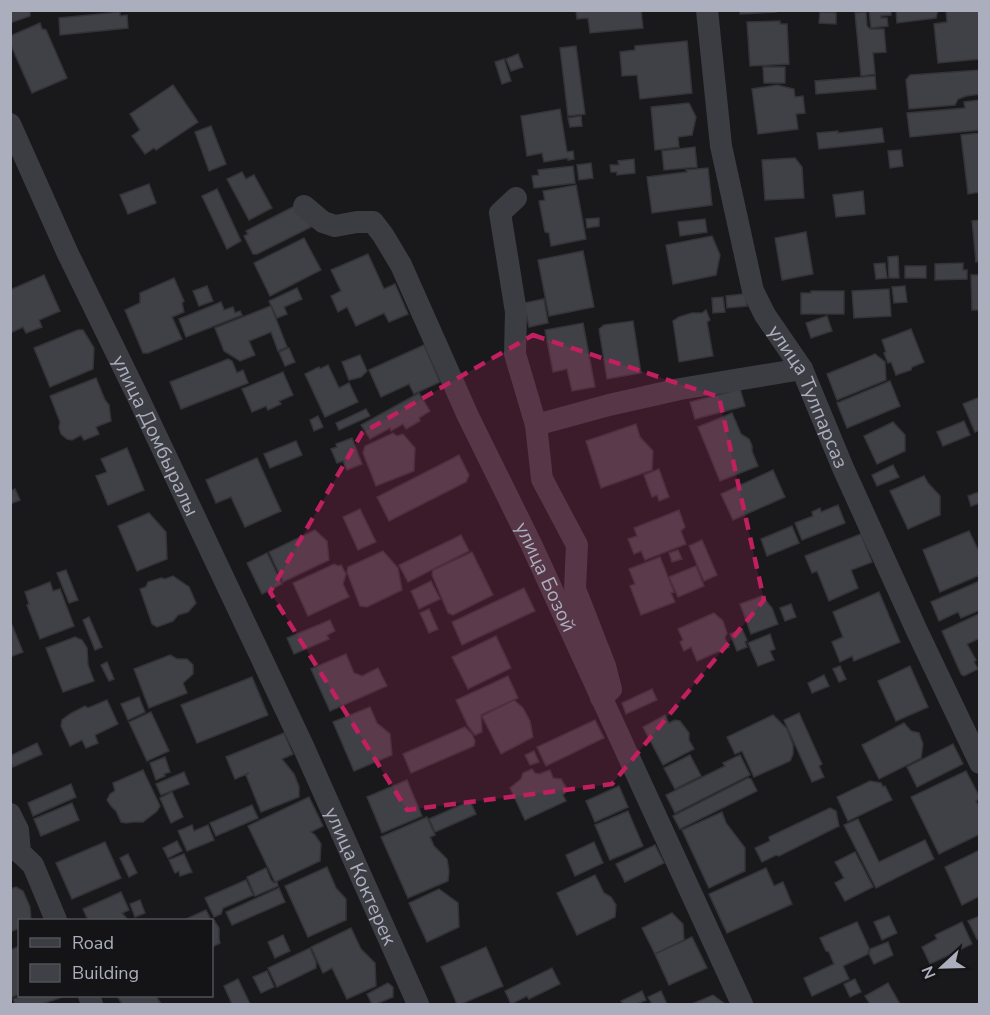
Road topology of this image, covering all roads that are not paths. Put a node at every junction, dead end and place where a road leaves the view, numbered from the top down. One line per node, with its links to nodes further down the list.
1 (708, 10): 5 (street, улица Тулпарсаз)
2 (10, 124): 8 (street, улица Домбыралы)
3 (516, 198): 6 (street)
4 (304, 206): 7 (street, улица Бозой)
5 (802, 369): 6 (street); 9 (street, улица Тулпарсаз)
6 (536, 425): 7 (street)
7 (601, 698): 14 (street, улица Бозой)
8 (303, 746): 13 (street, улица Коктерек)
9 (980, 763)
10 (10, 814): 11 (street)
11 (15, 848): 12 (street)
12 (56, 919)
13 (417, 1005)
14 (742, 1005)

